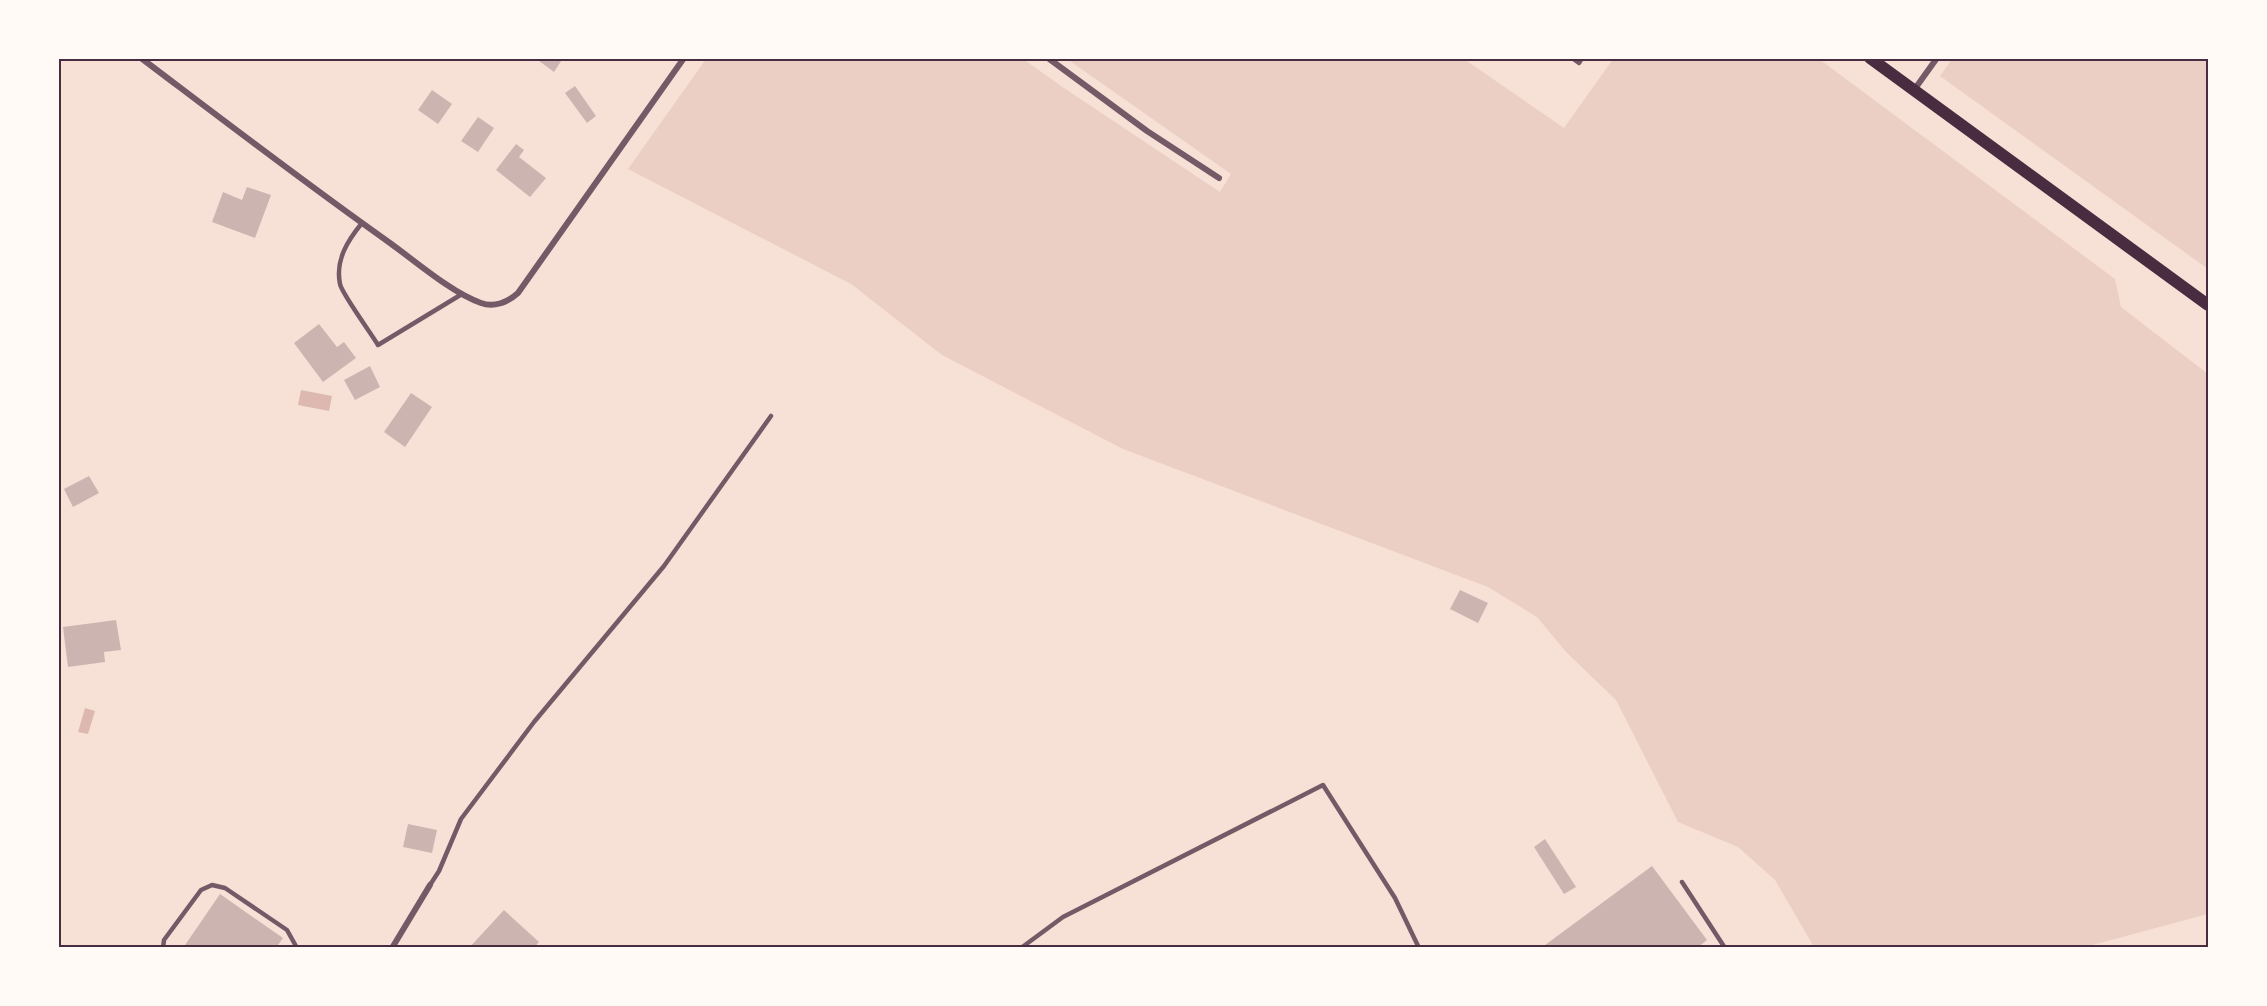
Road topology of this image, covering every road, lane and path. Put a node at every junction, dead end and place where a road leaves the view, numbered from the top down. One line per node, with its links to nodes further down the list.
1 (141, 58): 10 (street)
2 (684, 58): 11 (street)
3 (1048, 58): 9 (street)
4 (1572, 58): 5 (lane)
5 (1582, 58)
6 (1870, 58): 8 (main road)
7 (1937, 58): 8 (street)
8 (1914, 90): 12 (main road)
9 (1219, 178)
10 (362, 223): 11 (street); 11 (lane)
11 (462, 294)
12 (2208, 305)
13 (771, 416): 15 (lane)
14 (1682, 882): 21 (lane)
15 (430, 885): 18 (street)
16 (163, 948): 17 (lane)
17 (297, 948)
18 (392, 948)
19 (1021, 948): 20 (lane)
20 (1419, 948)
21 (1725, 948)

